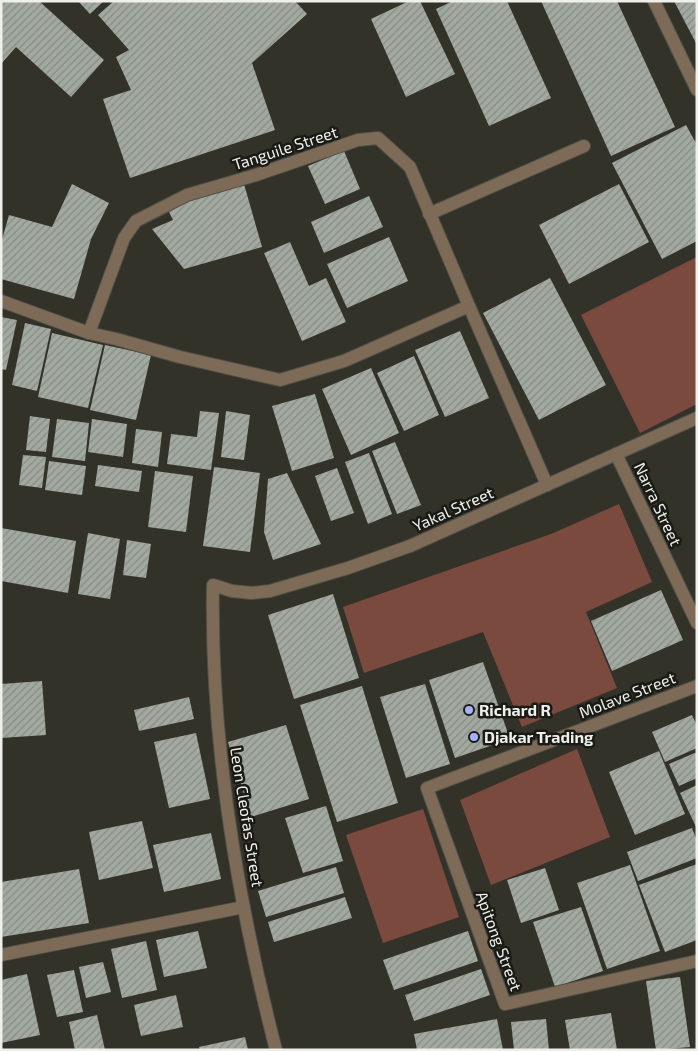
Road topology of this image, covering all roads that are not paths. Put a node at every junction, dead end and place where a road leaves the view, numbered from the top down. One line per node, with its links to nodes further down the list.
1 (654, 1): 2 (street)
2 (697, 90)
3 (584, 146): 4 (street)
4 (430, 214): 6 (street, Tanguile Street); 7 (street, Tanguile Street)
5 (1, 301): 7 (street)
6 (469, 306): 7 (street); 10 (street, Tanguile Street)
7 (89, 333)
8 (697, 418): 9 (street, Yakal Street)
9 (616, 454): 10 (street, Yakal Street); 12 (street, Narra Street)
10 (547, 485): 11 (street, Yakal Street)
11 (213, 585): 15 (street, Leon Cleofas Street)
12 (697, 623)
13 (697, 686): 14 (street, Molave Street)
14 (428, 788): 17 (street, Apitong Street)
15 (244, 907): 16 (street); 18 (street, Leon Cleofas Street)
16 (1, 955)
17 (697, 960)
18 (276, 1050)

